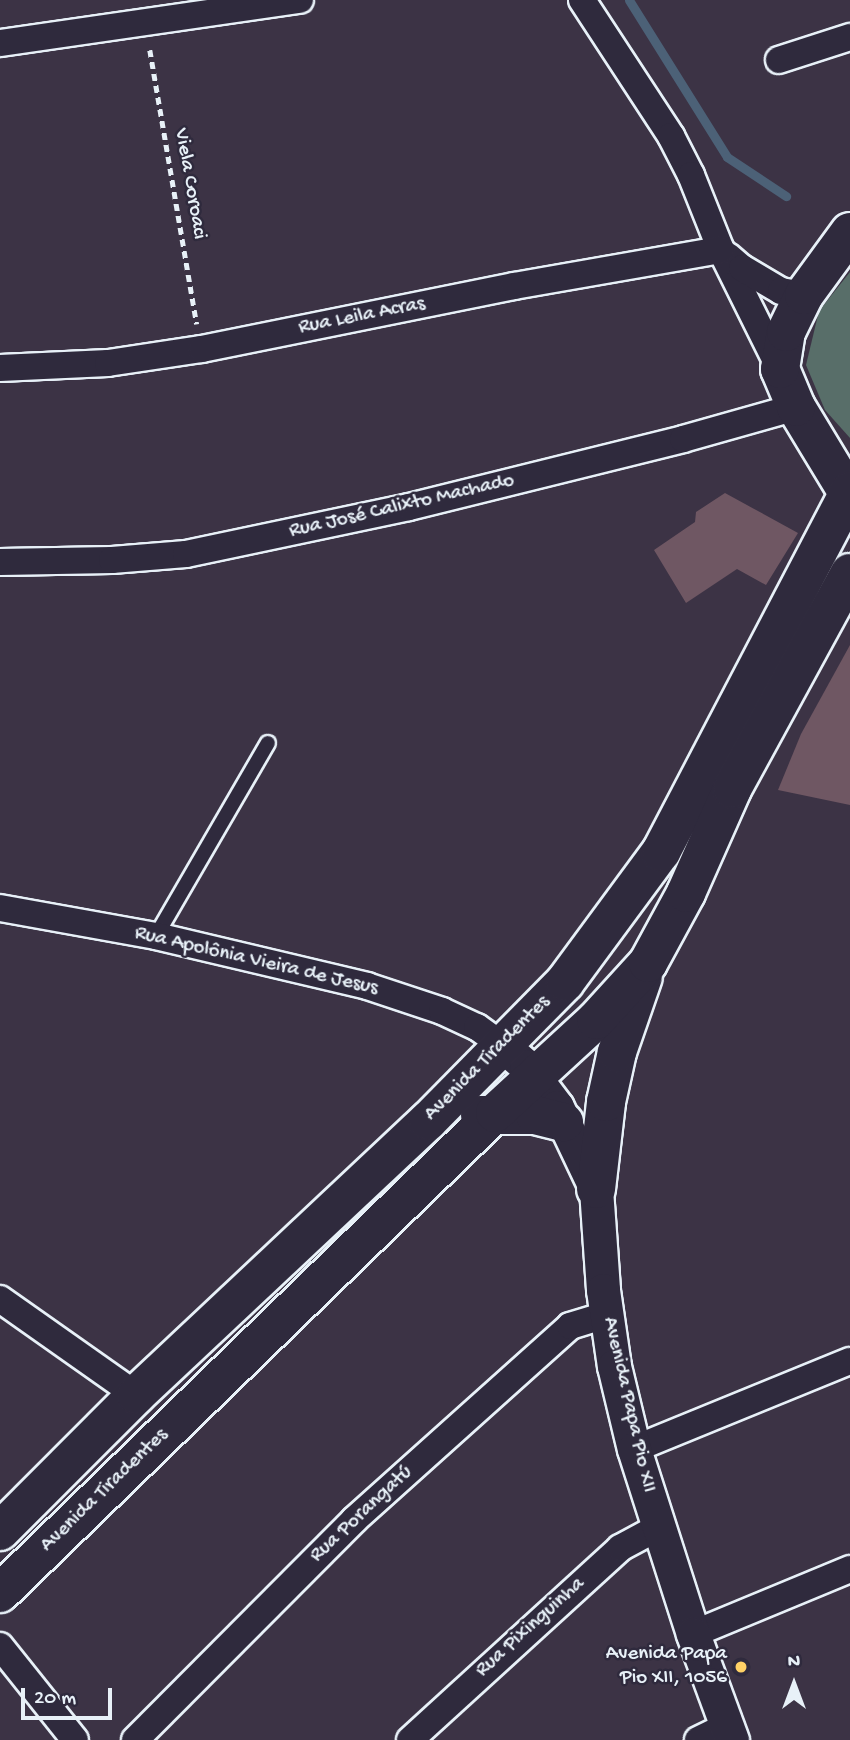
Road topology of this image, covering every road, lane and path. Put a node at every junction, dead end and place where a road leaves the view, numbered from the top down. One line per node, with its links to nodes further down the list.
1 (300, 0): 3 (street)
2 (582, 0): 8 (street)
3 (146, 24): 5 (street); 10 (path, Viela Coroaci)
4 (850, 37): 6 (street)
5 (0, 43)
6 (779, 60)
7 (850, 232): 9 (main road)
8 (722, 250): 9 (street); 10 (street, Rua Leila Acras); 12 (street)
9 (804, 295): 12 (main road)
10 (202, 349): 11 (street, Rua Leila Acras)
11 (0, 368)
12 (780, 369): 13 (main road)
13 (796, 407): 14 (main road); 15 (street, Rua José Calixto Machado)
14 (849, 493): 21 (main road, Avenida Tiradentes)
15 (0, 562)
16 (850, 573): 20 (main road, Avenida Tiradentes)
17 (268, 743): 19 (lane)
18 (0, 908): 19 (street, Rua Apolônia Vieira de Jesus)
19 (156, 936): 21 (street, Rua Apolônia Vieira de Jesus)
20 (648, 963): 22 (main road, Avenida Tiradentes); 26 (main road)
21 (502, 1045): 22 (street, Avenida Papa Pio XII); 24 (main road, Avenida Tiradentes)
22 (535, 1076): 23 (main road, Avenida Tiradentes); 25 (street, Avenida Papa Pio XII)
23 (495, 1113): 24 (main road); 25 (main road); 35 (main road, Avenida Tiradentes)
24 (428, 1121): 30 (main road, Avenida Tiradentes)
25 (564, 1122): 26 (street, Avenida Papa Pio XII)
26 (596, 1189): 28 (street, Avenida Papa Pio XII)
27 (0, 1299): 30 (street)
28 (606, 1315): 31 (street, Avenida Papa Pio XII); 40 (street, Rua Porangatú)
29 (850, 1361): 31 (street)
30 (136, 1395): 33 (main road, Avenida Tiradentes)
31 (634, 1450): 32 (street, Avenida Papa Pio XII)
32 (659, 1527): 36 (street, Avenida Papa Pio XII); 41 (street, Rua Pixinguinha)
33 (0, 1531)
34 (850, 1569): 36 (street)
35 (0, 1594)
36 (693, 1634): 38 (street, Avenida Papa Pio XII)
37 (0, 1646): 39 (street)
38 (719, 1735)
39 (75, 1740)
40 (135, 1740)
41 (410, 1740)

